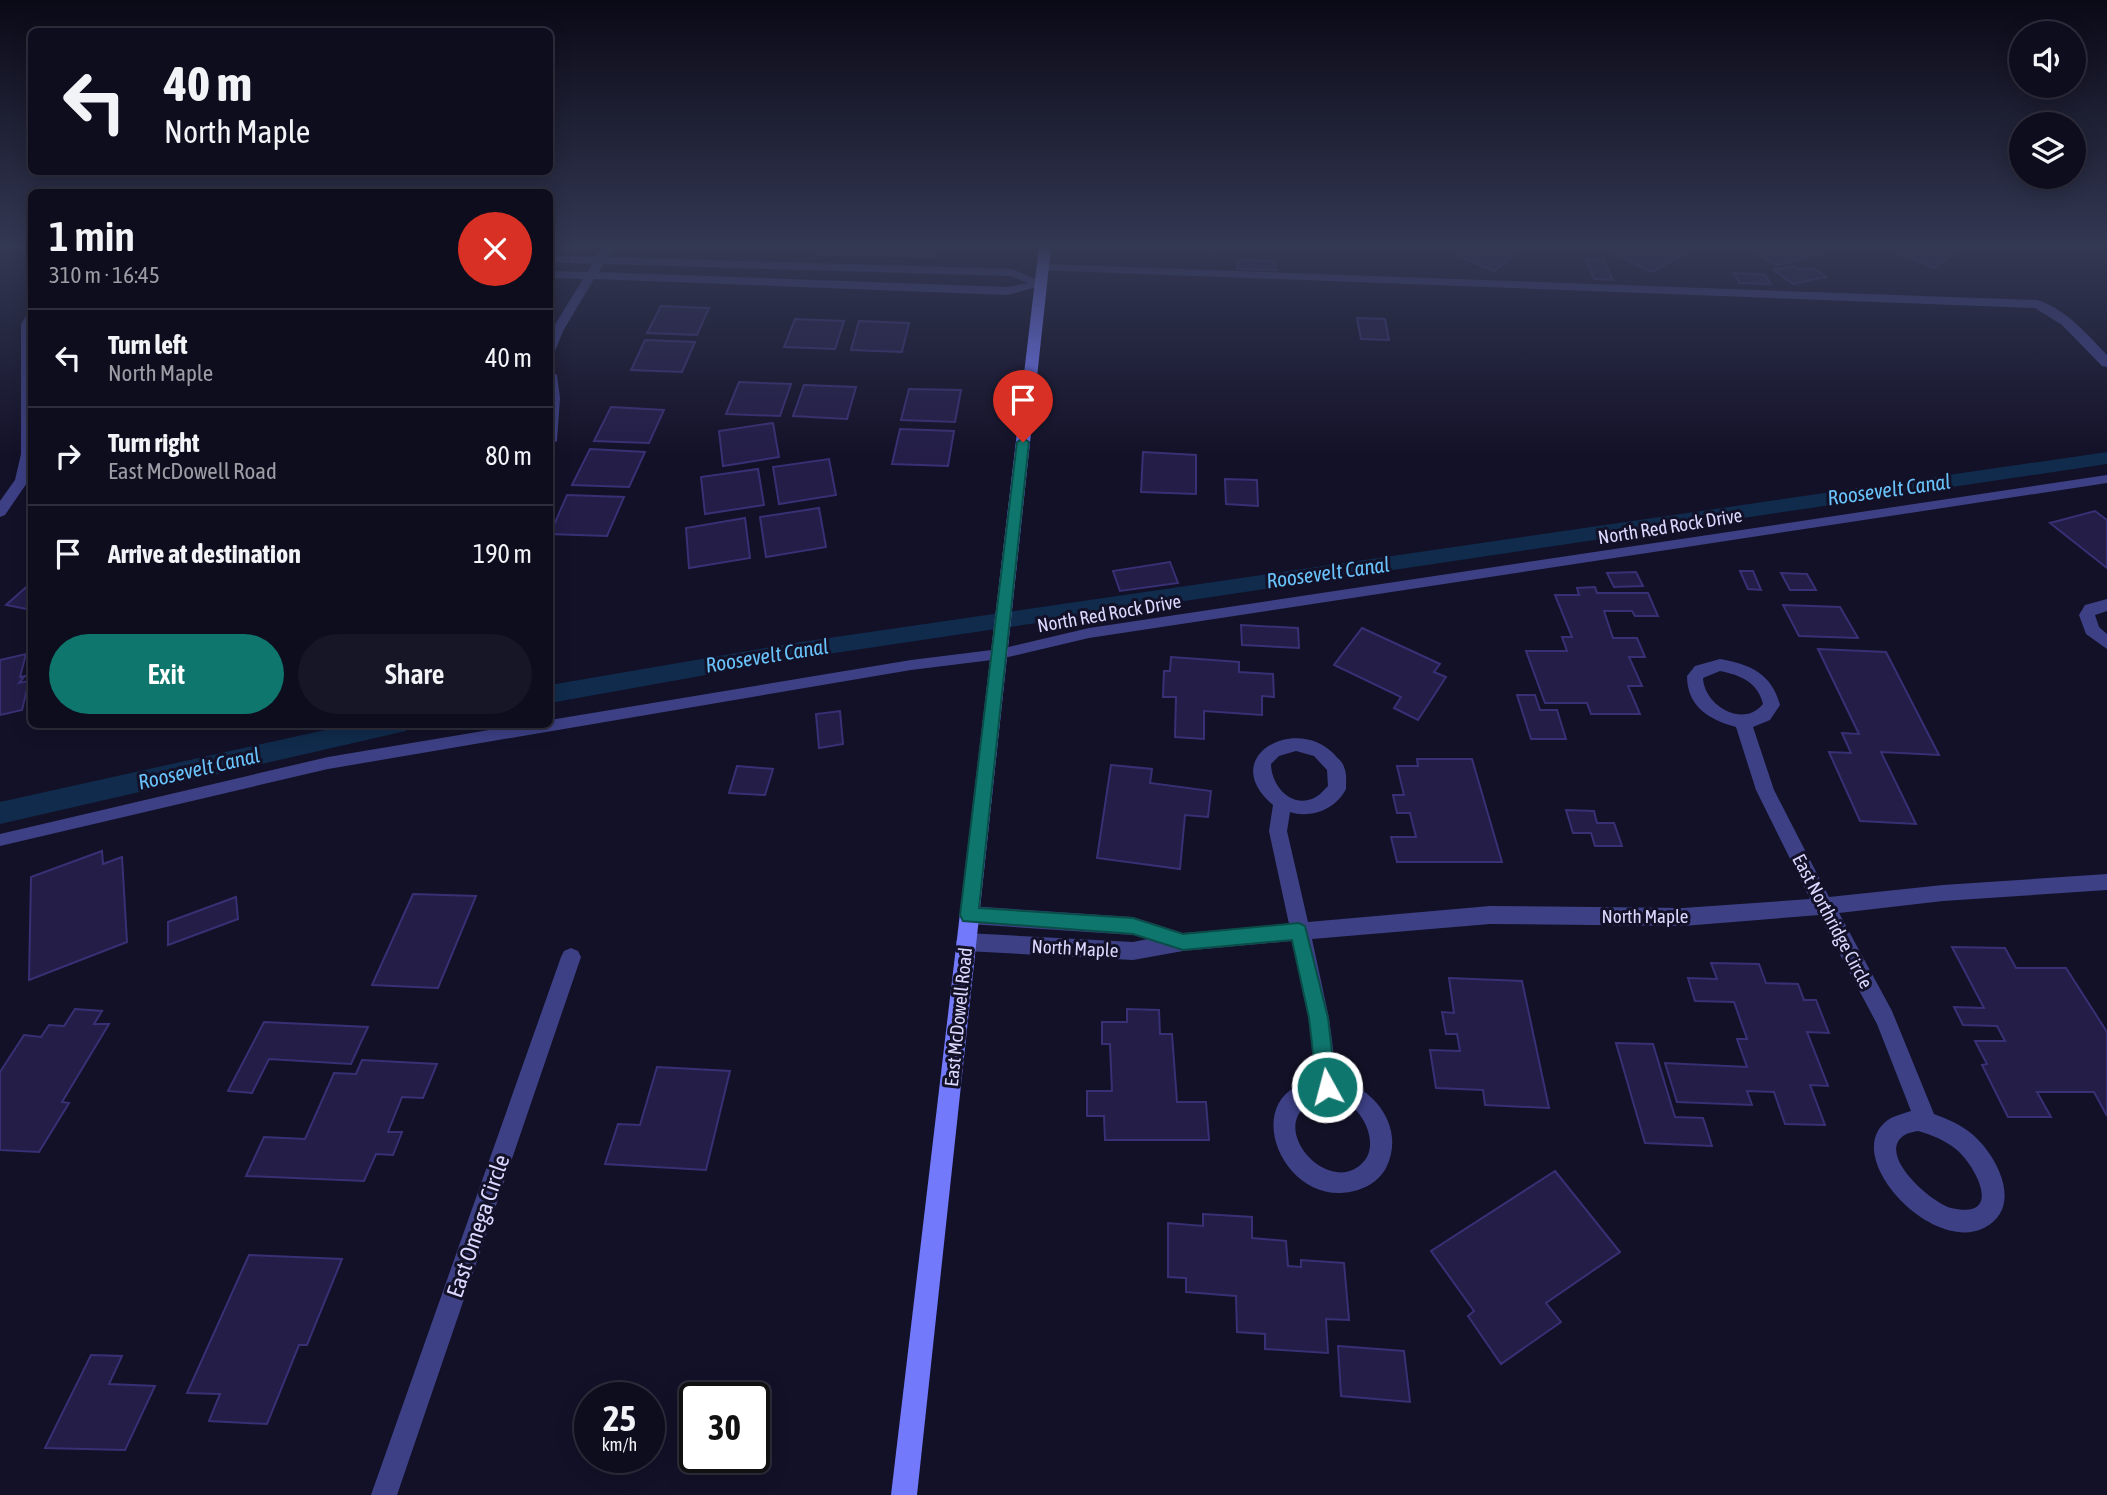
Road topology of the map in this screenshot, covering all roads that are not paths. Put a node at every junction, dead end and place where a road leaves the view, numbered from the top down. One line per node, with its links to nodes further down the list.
1 (566, 317): 5 (street)
2 (1037, 317): 13 (main road, East McDowell Road)
3 (2061, 317): 6 (street)
4 (28, 322): 7 (street)
5 (553, 341)
6 (2107, 363)
7 (28, 453)
8 (28, 453): 10 (street)
9 (2107, 479): 13 (lane, North Red Rock Drive)
10 (0, 512)
11 (2107, 605): 12 (street)
12 (2107, 643)
13 (1001, 650): 15 (lane, North Red Rock Drive); 21 (main road, East McDowell Road)
14 (1743, 721): 20 (street, East Northridge Circle)
15 (553, 725)
16 (536, 728): 18 (lane, North Red Rock Drive)
17 (1283, 802): 22 (street)
18 (0, 840)
19 (2107, 881): 20 (street, North Maple)
20 (1824, 906): 22 (street, North Maple); 27 (street, East Northridge Circle)
21 (969, 915): 23 (street, North Maple); 24 (main road, East McDowell Road)
22 (1299, 931): 23 (street, North Maple); 26 (street)
23 (1183, 942): 24 (street, North Maple)
24 (966, 943): 29 (main road, East McDowell Road)
25 (571, 957): 28 (street, East Omega Circle)
26 (1327, 1087): 26 (street)
27 (1926, 1122): 27 (street)
28 (384, 1495)
29 (904, 1495)

